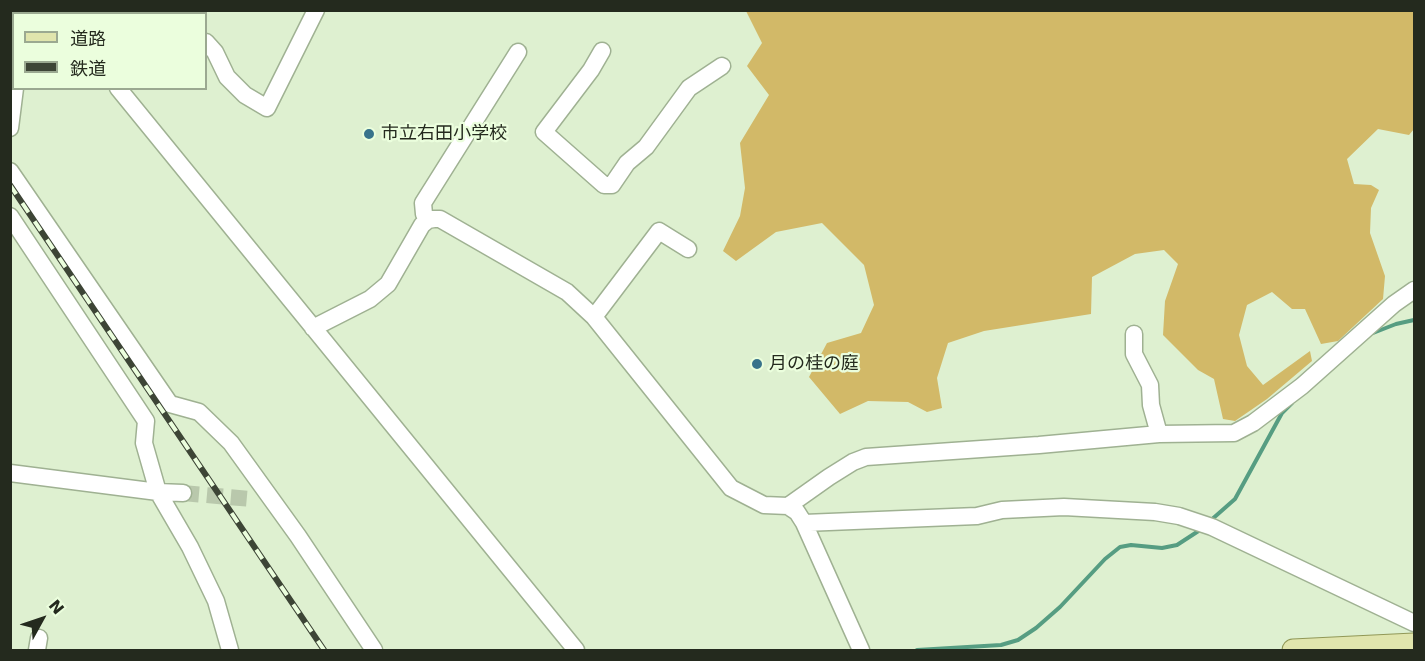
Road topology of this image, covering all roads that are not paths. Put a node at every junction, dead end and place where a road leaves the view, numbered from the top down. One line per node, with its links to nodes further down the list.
1 (316, 10): 2 (street)
2 (207, 43)
3 (602, 51): 5 (street)
4 (518, 52): 11 (street)
5 (722, 66)
6 (15, 90): 8 (street)
7 (120, 90): 15 (street)
8 (10, 128)
9 (10, 171): 21 (street)
10 (10, 216): 19 (street)
11 (428, 220): 14 (street); 15 (street)
12 (688, 249): 14 (street)
13 (1414, 290): 17 (street)
14 (594, 317): 23 (street)
15 (313, 328): 29 (street)
16 (1134, 334): 17 (street)
17 (1159, 434): 23 (street)
18 (10, 473): 19 (street)
19 (158, 492): 20 (street); 27 (street)
20 (183, 493)
21 (268, 493): 22 (street); 28 (street)
22 (251, 499)
23 (788, 506): 24 (street)
24 (804, 523): 25 (street); 30 (street)
25 (1414, 623)
26 (1414, 644): 31 (main road)
27 (230, 651)
28 (374, 651)
29 (576, 651)
30 (861, 651)
31 (1293, 651)

